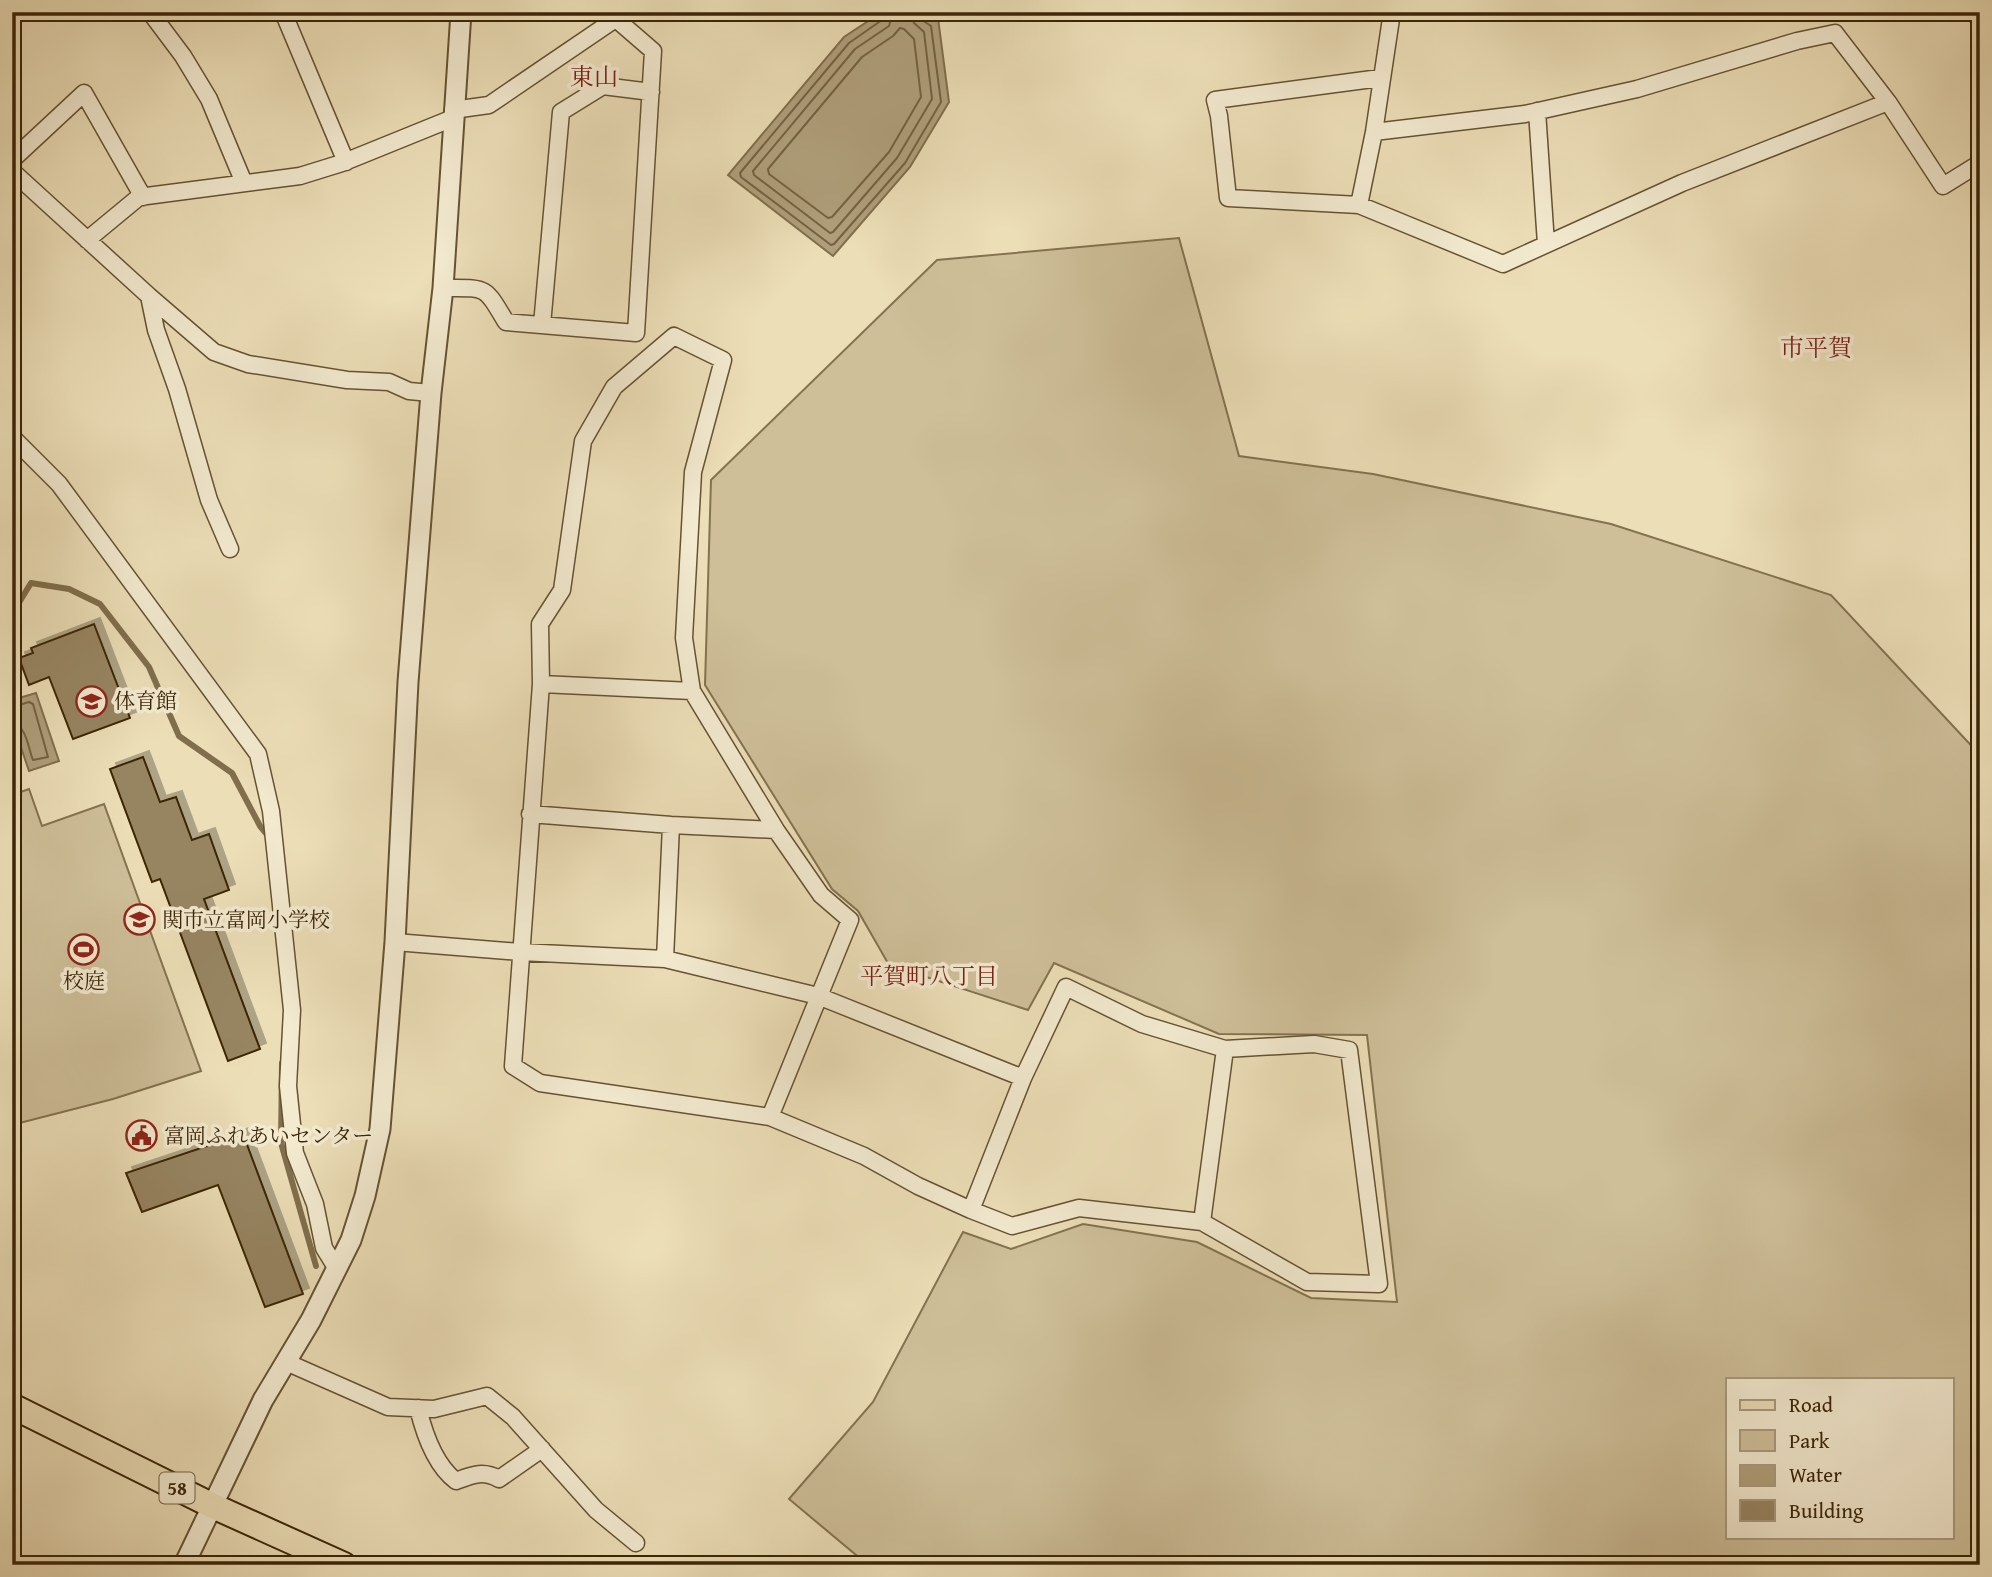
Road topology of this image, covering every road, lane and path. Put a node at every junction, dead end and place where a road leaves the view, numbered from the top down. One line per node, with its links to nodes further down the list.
1 (150, 12): 18 (street)
2 (283, 12): 15 (street)
3 (461, 12): 12 (street)
4 (1392, 12): 8 (street)
5 (1976, 12): 7 (street)
6 (618, 15): 9 (street); 12 (street)
7 (1980, 17)
8 (1380, 78): 13 (street); 20 (street)
9 (651, 92): 25 (street); 25 (street)
10 (1888, 102): 11 (street); 16 (street); 22 (street)
11 (1537, 111): 13 (street); 22 (street)
12 (453, 114): 15 (street); 23 (street)
13 (1374, 132): 20 (street)
14 (12, 160): 19 (street)
15 (346, 162): 18 (street)
16 (1980, 163)
17 (12, 171): 21 (street)
18 (244, 183): 19 (street)
19 (143, 197): 21 (street)
20 (1359, 205): 22 (street)
21 (87, 240): 24 (street)
22 (1546, 244)
23 (443, 288): 25 (street); 26 (street)
24 (149, 296): 26 (street); 28 (street)
25 (542, 326)
26 (431, 393): 34 (street)
27 (12, 437): 43 (street)
28 (230, 549)
29 (541, 684): 30 (street); 30 (street); 31 (street)
30 (692, 691): 33 (street)
31 (530, 814): 32 (street); 35 (street)
32 (671, 825): 33 (street); 36 (street)
33 (776, 830): 37 (street)
34 (395, 942): 35 (street); 43 (street)
35 (520, 952): 36 (street); 40 (street)
36 (665, 959): 37 (street)
37 (818, 996): 39 (street); 40 (street)
38 (1225, 1049): 39 (street); 42 (street); 42 (street)
39 (1023, 1078): 41 (street)
40 (770, 1117): 41 (street)
41 (971, 1210): 42 (street)
42 (1202, 1222)
43 (337, 1269): 44 (street)
44 (286, 1362): 46 (street); 48 (street)
45 (12, 1406): 48 (main road, 58)
46 (418, 1408): 47 (street); 47 (street)
47 (542, 1449): 49 (street)
48 (213, 1506): 50 (street); 51 (main road, 58)
49 (636, 1543)
50 (184, 1565)
51 (344, 1565)

